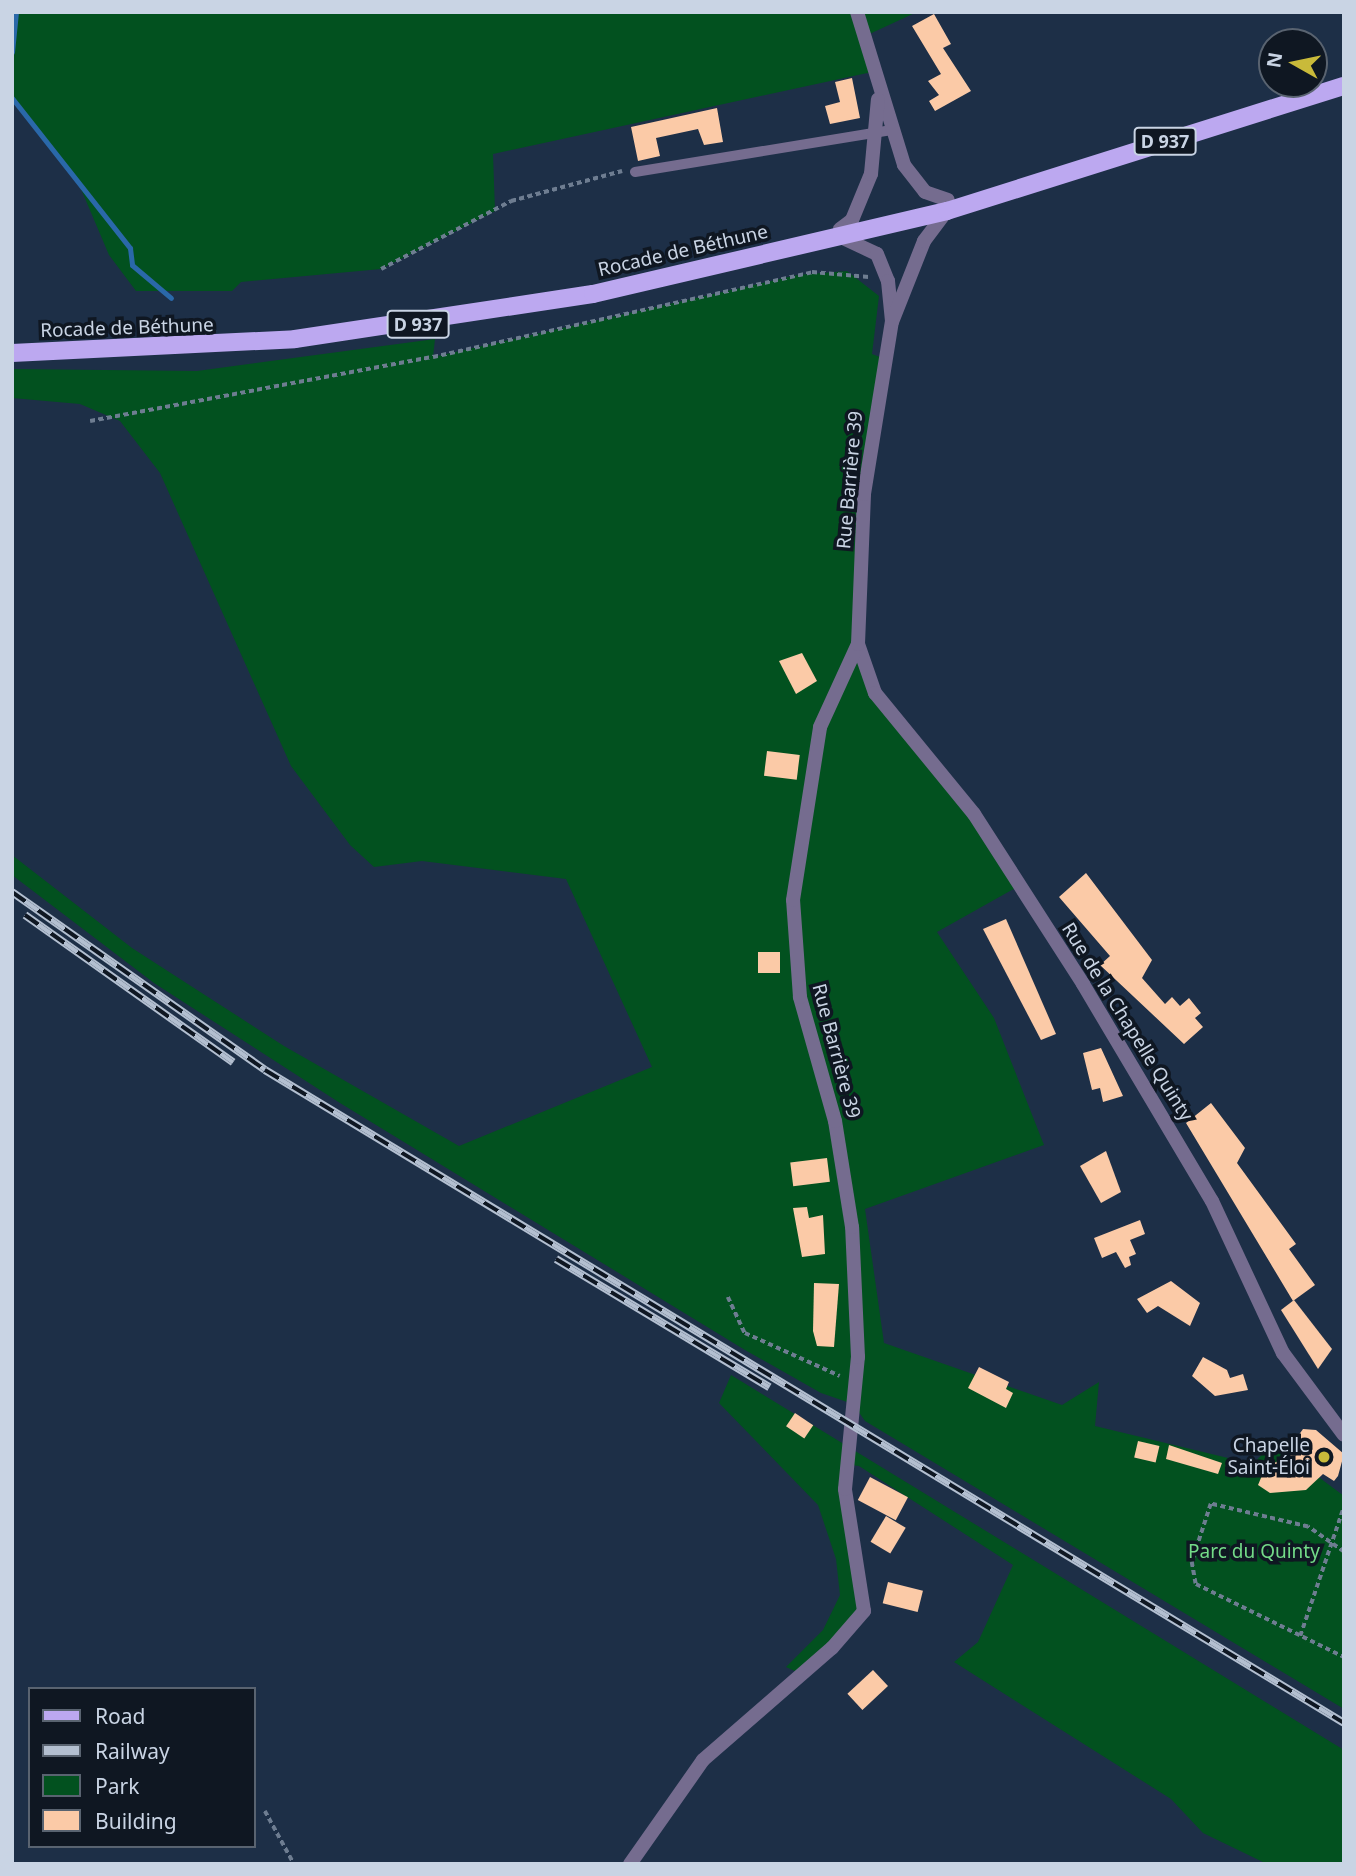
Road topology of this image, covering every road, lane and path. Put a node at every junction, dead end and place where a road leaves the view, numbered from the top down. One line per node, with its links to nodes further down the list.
1 (857, 12): 3 (street)
2 (1344, 86): 7 (main road, Rocade de Béthune / D 937)
3 (878, 98): 4 (street); 5 (street)
4 (892, 130): 5 (lane); 7 (street)
5 (874, 132): 6 (lane); 8 (street)
6 (635, 172): 9 (path)
7 (947, 205): 8 (main road, Rocade de Béthune / D 937); 11 (street, Rue Barrière 39)
8 (843, 234): 10 (street, Rue Barrière 39); 12 (main road, Rocade de Béthune / D 937)
9 (381, 269)
10 (888, 281): 11 (street, Rue Barrière 39); 13 (path)
11 (892, 323): 14 (street, Rue Barrière 39)
12 (12, 353)
13 (90, 421)
14 (858, 644): 16 (street, Rue Barrière 39); 17 (street, Rue de la Chapelle Quinty)
15 (728, 1297): 16 (path)
16 (856, 1380): 26 (street, Rue Barrière 39)
17 (1344, 1435)
18 (1344, 1506): 19 (path)
19 (1342, 1520): 20 (path)
20 (1333, 1545): 21 (path); 22 (path); 22 (path)
21 (1344, 1552)
22 (1300, 1636): 23 (path)
23 (1344, 1657)
24 (265, 1811): 25 (path)
25 (294, 1864)
26 (630, 1864)

